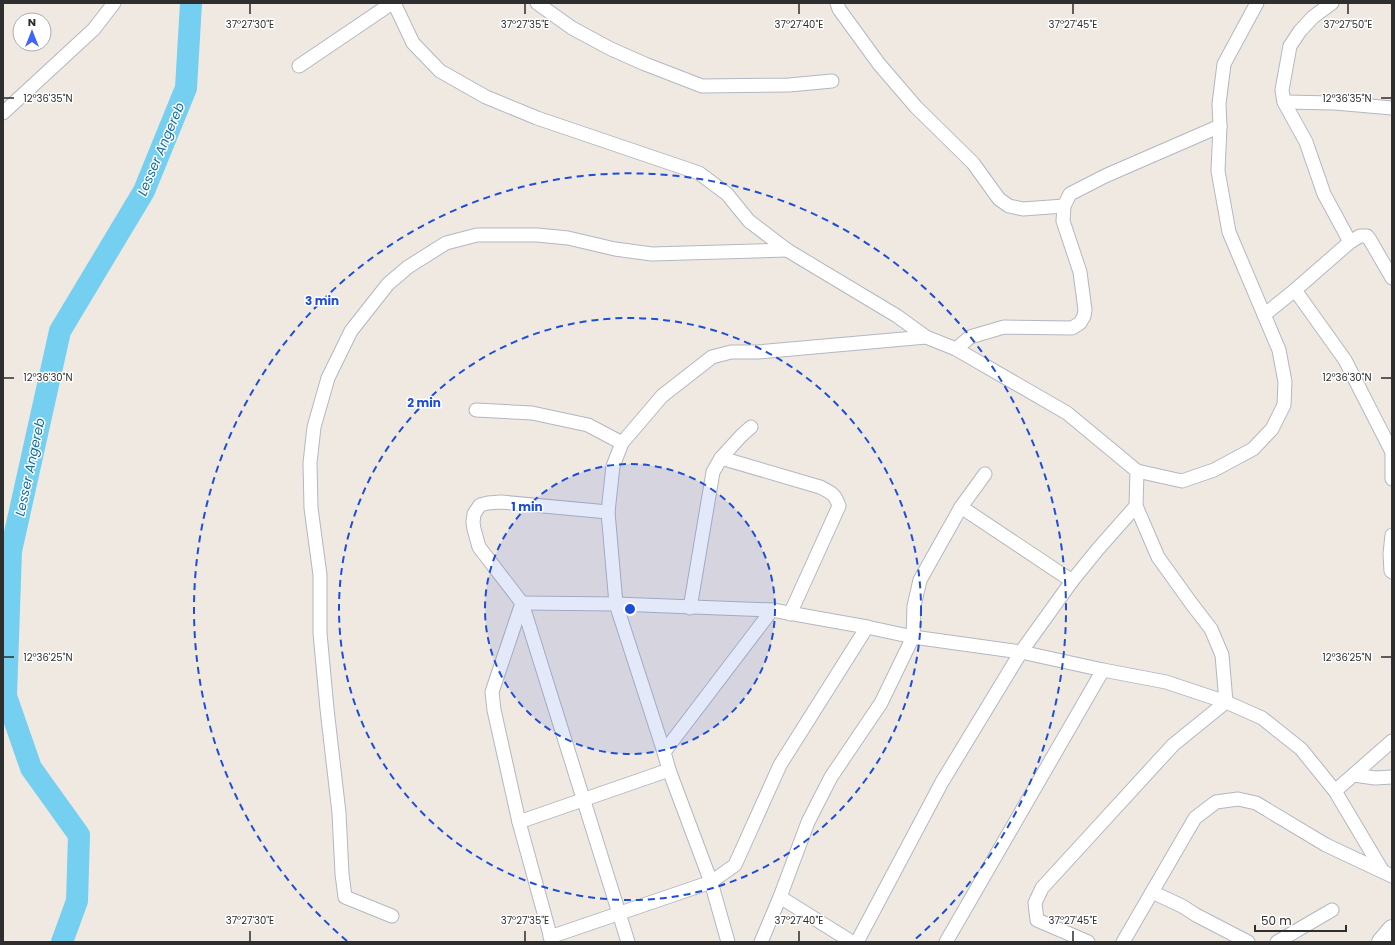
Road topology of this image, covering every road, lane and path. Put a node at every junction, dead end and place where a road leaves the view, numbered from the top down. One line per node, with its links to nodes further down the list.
1 (114, 3): 11 (street)
2 (393, 3): 7 (street); 15 (street)
3 (537, 3): 8 (street)
4 (837, 3): 13 (street)
5 (1257, 3): 12 (street)
6 (1332, 3): 9 (street)
7 (299, 66)
8 (832, 81)
9 (1284, 102): 10 (street); 14 (street)
10 (1392, 108)
11 (3, 114)
12 (1220, 126): 13 (street); 18 (street)
13 (1064, 206): 20 (street)
14 (1350, 242): 16 (street); 17 (street)
15 (787, 250): 19 (street); 58 (street)
16 (1392, 278)
17 (1295, 290): 18 (street); 27 (street)
18 (1264, 315): 25 (street)
19 (926, 337): 20 (street); 23 (street)
20 (956, 349): 25 (street)
21 (476, 410): 23 (street)
22 (751, 428): 24 (street)
23 (622, 443): 30 (street)
24 (721, 458): 36 (street); 38 (street)
25 (1137, 471): 29 (street)
26 (985, 474): 28 (street)
27 (1392, 479)
28 (961, 506): 33 (street); 40 (street)
29 (1136, 506): 33 (street); 43 (street)
30 (608, 512): 34 (street); 35 (street)
31 (1392, 535): 32 (street)
32 (1392, 572)
33 (1072, 581): 41 (street)
34 (522, 602): 35 (street); 50 (street); 51 (street)
35 (616, 604): 36 (street); 45 (street)
36 (690, 608): 37 (street)
37 (772, 610): 38 (street); 45 (street)
38 (790, 614): 39 (street)
39 (867, 627): 40 (street); 53 (street)
40 (913, 637): 41 (street); 55 (street)
41 (1021, 652): 42 (street); 65 (street)
42 (1103, 670): 43 (street); 66 (street)
43 (1226, 702): 49 (street); 67 (street)
44 (1392, 741): 47 (street)
45 (664, 752): 46 (street)
46 (669, 770): 50 (street); 53 (street)
47 (1354, 775): 48 (street); 49 (street)
48 (1392, 777)
49 (1335, 791): 52 (street)
50 (583, 800): 51 (street); 57 (street)
51 (519, 822): 60 (street)
52 (1387, 873): 54 (street)
53 (711, 882): 57 (street); 62 (street)
54 (1152, 892): 68 (street); 69 (street)
55 (780, 897): 63 (street); 64 (street)
56 (1332, 910): 70 (street)
57 (619, 914): 60 (street); 61 (street)
58 (392, 916)
59 (1392, 928): 71 (street)
60 (551, 939)
61 (628, 942)
62 (728, 942)
63 (761, 942)
64 (852, 942)
65 (857, 942)
66 (946, 942)
67 (1088, 942)
68 (1124, 942)
69 (1248, 942)
70 (1277, 942)
71 (1381, 942)

